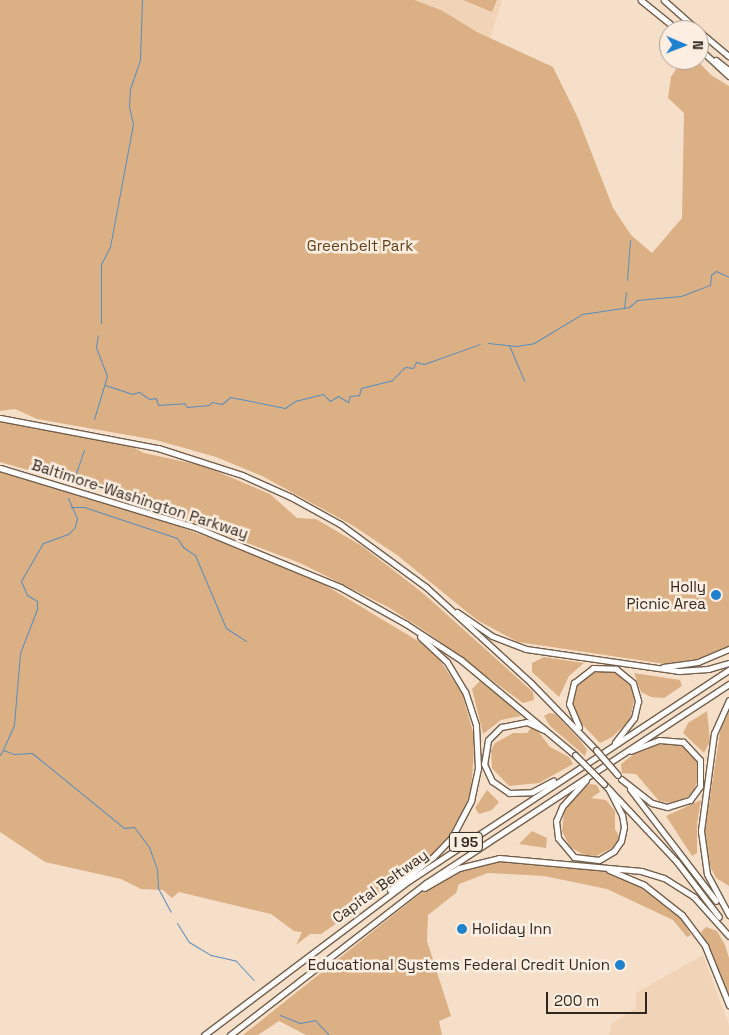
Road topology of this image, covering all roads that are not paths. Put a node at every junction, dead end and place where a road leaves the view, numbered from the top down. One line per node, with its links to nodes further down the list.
1 (642, 0): 3 (main road)
2 (664, 0): 4 (main road)
3 (666, 20)
4 (687, 20)
5 (709, 39): 6 (main road)
6 (729, 54)
7 (709, 55): 9 (main road)
8 (709, 57): 10 (main road)
9 (729, 70)
10 (729, 76)
11 (0, 418): 13 (highway)
12 (0, 468): 14 (highway, Baltimore-Washington Parkway)
13 (426, 587): 17 (highway); 23 (highway)
14 (394, 618): 21 (highway, Baltimore-Washington Parkway); 32 (highway)
15 (729, 649): 17 (highway)
16 (729, 663): 17 (highway)
17 (636, 665)
18 (729, 670): 22 (highway, Capital Beltway / I 95)
19 (729, 684): 24 (highway, Capital Beltway / I 95)
20 (729, 700): 31 (highway)
21 (554, 737): 26 (highway); 28 (highway, Baltimore-Washington Parkway, bridge)
22 (609, 748): 23 (highway); 26 (highway, Capital Beltway / I 95)
23 (596, 750): 27 (highway, bridge)
24 (619, 756): 25 (highway, Capital Beltway / I 95); 27 (highway)
25 (602, 767): 28 (highway); 30 (highway, Capital Beltway / I 95)
26 (576, 770): 32 (highway, Capital Beltway / I 95)
27 (620, 777): 33 (highway)
28 (609, 790): 34 (highway, Baltimore-Washington Parkway)
29 (592, 866): 30 (highway); 35 (highway); 36 (highway)
30 (404, 900): 38 (highway, Capital Beltway / I 95)
31 (729, 916)
32 (358, 917): 37 (highway, Capital Beltway / I 95)
33 (729, 921)
34 (729, 932)
35 (729, 936)
36 (729, 1005)
37 (204, 1035)
38 (230, 1035)

